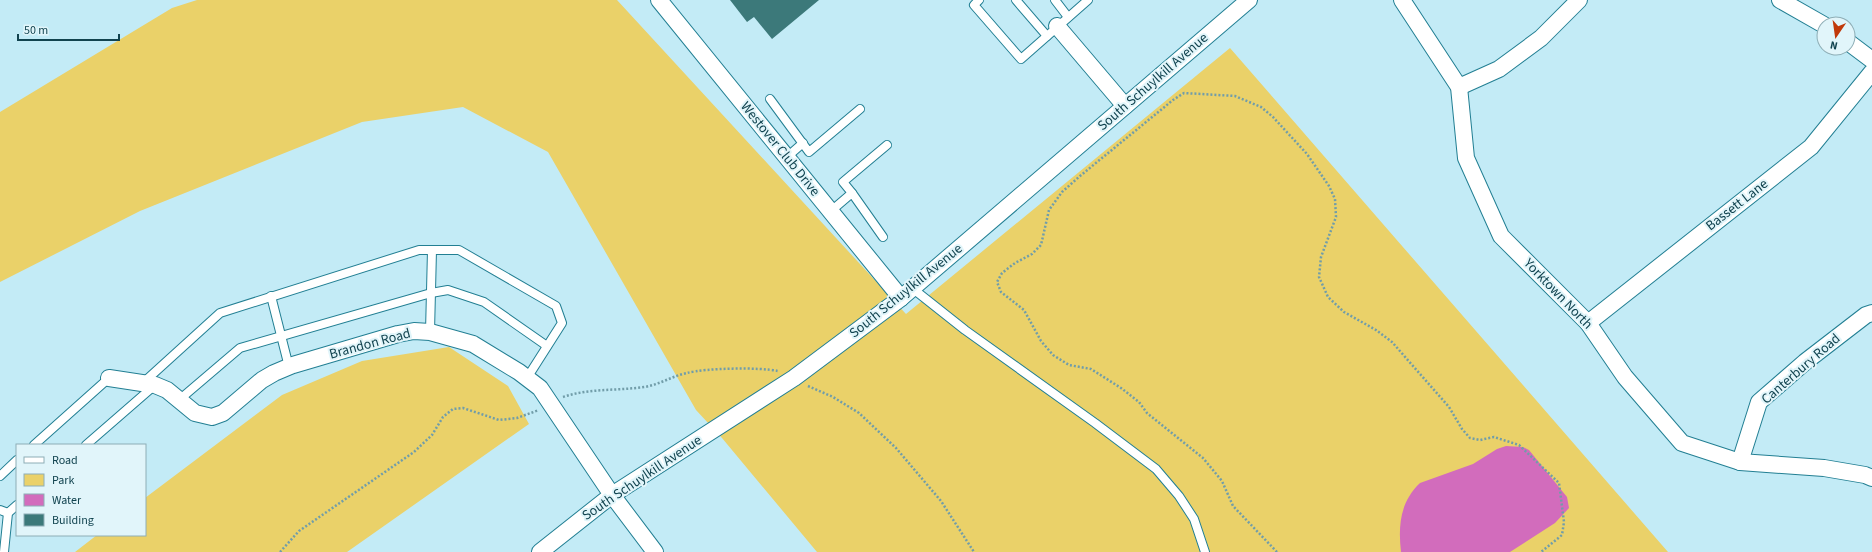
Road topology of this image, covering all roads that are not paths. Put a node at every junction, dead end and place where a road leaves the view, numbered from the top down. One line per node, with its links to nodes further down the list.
1 (659, 0): 21 (street, Westover Club Drive)
2 (979, 0): 11 (lane)
3 (1016, 0): 11 (lane)
4 (1055, 0): 11 (lane)
5 (1088, 0): 11 (lane)
6 (1249, 0): 17 (street, South Schuylkill Avenue)
7 (1402, 0): 15 (street, Yorktown North)
8 (1579, 0): 15 (street)
9 (1780, 0): 10 (street)
10 (1816, 20)
11 (1058, 26): 17 (street)
12 (1856, 48): 13 (street)
13 (1872, 60)
14 (1872, 72): 30 (street, Bassett Lane)
15 (1459, 87): 30 (street, Yorktown North)
16 (770, 99): 19 (lane)
17 (1126, 106): 27 (street, South Schuylkill Avenue)
18 (860, 109): 19 (lane)
19 (803, 144): 21 (lane)
20 (887, 145): 22 (lane)
21 (787, 157): 23 (street, Westover Club Drive)
22 (852, 193): 23 (lane); 24 (lane)
23 (831, 211): 27 (street, Westover Club Drive)
24 (882, 237)
25 (432, 250): 26 (lane); 28 (lane); 33 (lane)
26 (431, 293): 31 (lane); 32 (lane); 33 (lane)
27 (906, 293): 45 (street, South Schuylkill Avenue); 52 (lane)
28 (271, 296): 32 (lane); 37 (lane)
29 (1872, 313): 42 (street, Canterbury Road)
30 (1588, 323): 42 (street, Yorktown North)
31 (430, 332): 34 (street, Brandon Road); 36 (street, Brandon Road)
32 (281, 335): 34 (lane); 38 (lane)
33 (547, 346): 36 (lane)
34 (289, 367): 38 (street, Brandon Road)
35 (109, 378): 37 (street, Brandon Road); 39 (lane)
36 (527, 378): 45 (street, Brandon Road)
37 (150, 383): 38 (street, Brandon Road); 40 (lane)
38 (179, 400)
39 (35, 444)
40 (87, 444)
41 (16, 461): 43 (lane)
42 (1740, 462): 44 (street, Yorktown North)
43 (0, 476)
44 (1872, 478)
45 (612, 495): 50 (street, South Schuylkill Avenue); 51 (street, Brandon Road)
46 (16, 507): 48 (lane)
47 (0, 510): 48 (lane)
48 (8, 513): 49 (lane)
49 (4, 552)
50 (540, 552)
51 (655, 552)
52 (1205, 552)

